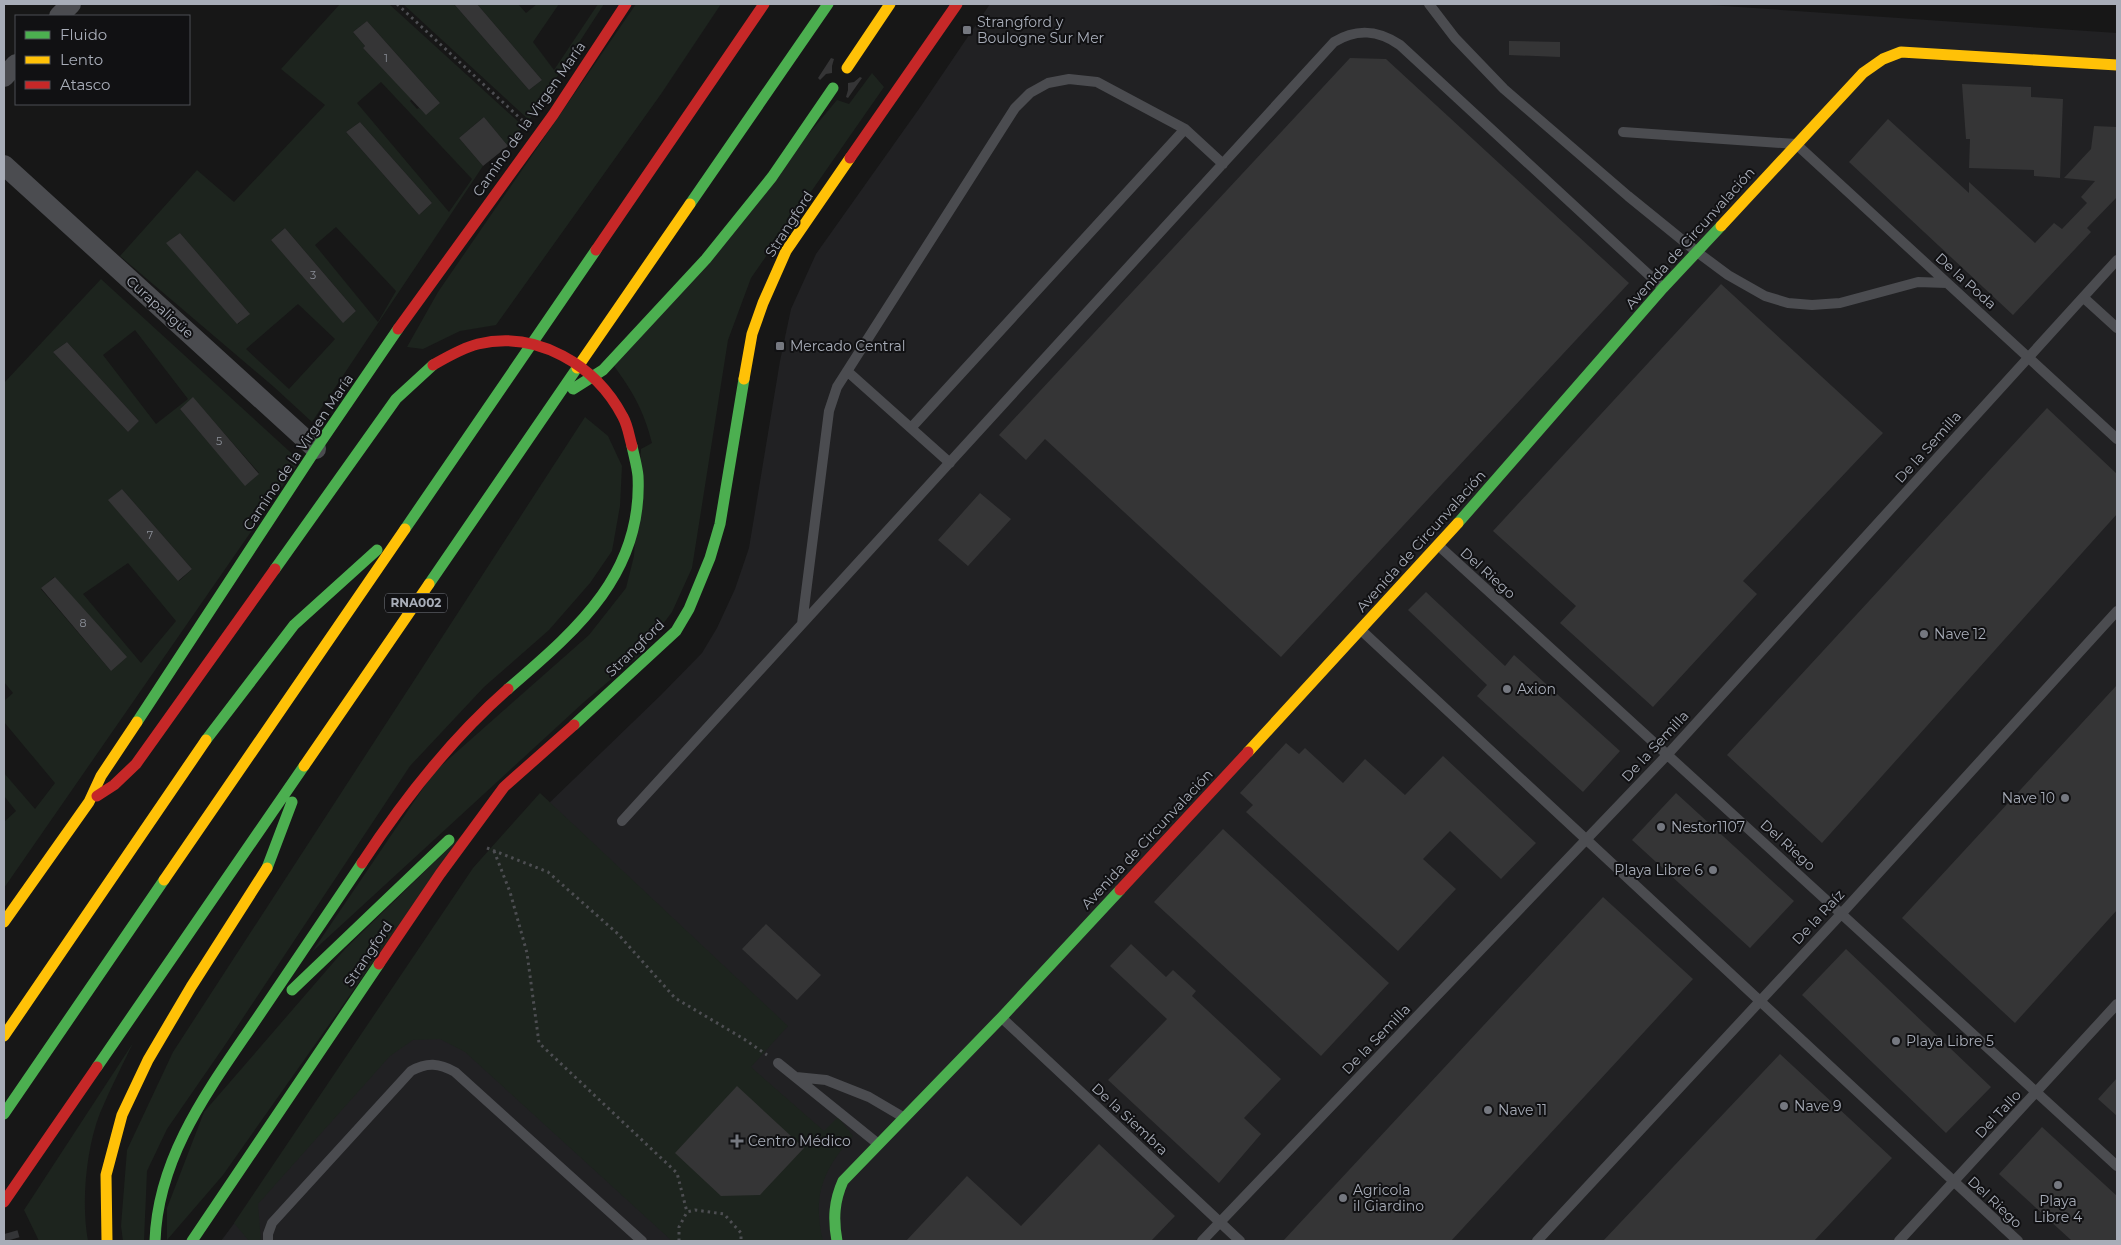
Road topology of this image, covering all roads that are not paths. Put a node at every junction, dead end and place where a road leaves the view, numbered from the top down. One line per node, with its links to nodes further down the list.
1 (71, 4): 8 (street)
2 (626, 4): 30 (main road, Camino de la Virgen María)
3 (764, 4): 32 (main road, RNA002)
4 (828, 4): 27 (main road, RNA002)
5 (890, 4): 11 (main road)
6 (957, 4): 39 (main road, Strangford)
7 (1429, 4): 19 (lane)
8 (60, 15)
9 (15, 65): 12 (street)
10 (2117, 65): 16 (main road, Avenida de Circunvalación)
11 (847, 68)
12 (4, 78)
13 (833, 88): 27 (main road)
14 (1185, 129): 17 (lane); 26 (lane); 28 (lane)
15 (1622, 132): 16 (lane)
16 (1796, 144): 19 (main road, Avenida de Circunvalación); 21 (lane, De la Poda)
17 (1223, 164): 22 (lane); 31 (lane)
18 (4, 165): 30 (street, Curapaligüe)
19 (1697, 252): 21 (lane); 22 (main road, Avenida de Circunvalación)
20 (2117, 260): 23 (lane, De la Semilla)
21 (1948, 283): 25 (lane, De la Poda)
22 (1663, 288): 33 (main road, Avenida de Circunvalación)
23 (2084, 298): 24 (lane); 25 (lane, De la Semilla)
24 (2117, 328)
25 (2029, 357): 29 (lane, De la Poda); 37 (lane, De la Semilla)
26 (847, 371): 28 (lane); 35 (lane)
27 (555, 401): 38 (main road, RNA002)
28 (911, 428): 31 (lane)
29 (2117, 439)
30 (316, 449): 40 (main road, Camino de la Virgen María)
31 (950, 463): 35 (lane)
32 (411, 519): 49 (main road); 53 (main road, RNA002)
33 (1438, 546): 36 (main road, Avenida de Circunvalación); 37 (lane, Del Riego)
34 (2117, 611): 43 (lane, De la Raíz)
35 (802, 624): 41 (lane)
36 (1361, 630): 42 (lane, Del Riego); 47 (main road, Avenida de Circunvalación)
37 (1668, 754): 42 (lane, De la Semilla); 43 (lane, Del Riego)
38 (306, 763): 58 (main road, RNA002); 60 (main road)
39 (504, 787): 48 (main road); 62 (main road, Strangford)
40 (89, 802): 44 (main road, Camino de la Virgen María); 48 (main road, bridge)
41 (622, 821)
42 (1586, 840): 45 (lane, Del Riego); 59 (lane, De la Semilla)
43 (1842, 913): 45 (lane, De la Raíz); 52 (lane, Del Riego)
44 (4, 922)
45 (1758, 1000): 57 (lane, Del Riego); 68 (lane, De la Raíz)
46 (2117, 1004): 52 (lane, Del Tallo)
47 (1002, 1017): 54 (main road, Avenida de Circunvalación); 59 (lane, De la Siembra)
48 (253, 1027): 61 (main road)
49 (4, 1036)
50 (778, 1063): 51 (lane)
51 (796, 1077): 54 (lane); 55 (lane)
52 (2036, 1092): 56 (lane, Del Riego); 57 (lane, Del Tallo)
53 (4, 1114)
54 (904, 1118): 55 (main road, Avenida de Circunvalación)
55 (878, 1144): 65 (main road, Avenida de Circunvalación)
56 (2117, 1166)
57 (1954, 1182): 69 (lane, Del Tallo); 70 (lane, Del Riego)
58 (4, 1202)
59 (1219, 1222): 66 (lane, De la Semilla); 67 (lane, De la Siembra)
60 (107, 1241)
61 (155, 1241)
62 (192, 1241)
63 (268, 1241): 64 (lane)
64 (642, 1241)
65 (837, 1241)
66 (1202, 1241)
67 (1240, 1241)
68 (1538, 1241)
69 (1899, 1241)
70 (2018, 1241)

